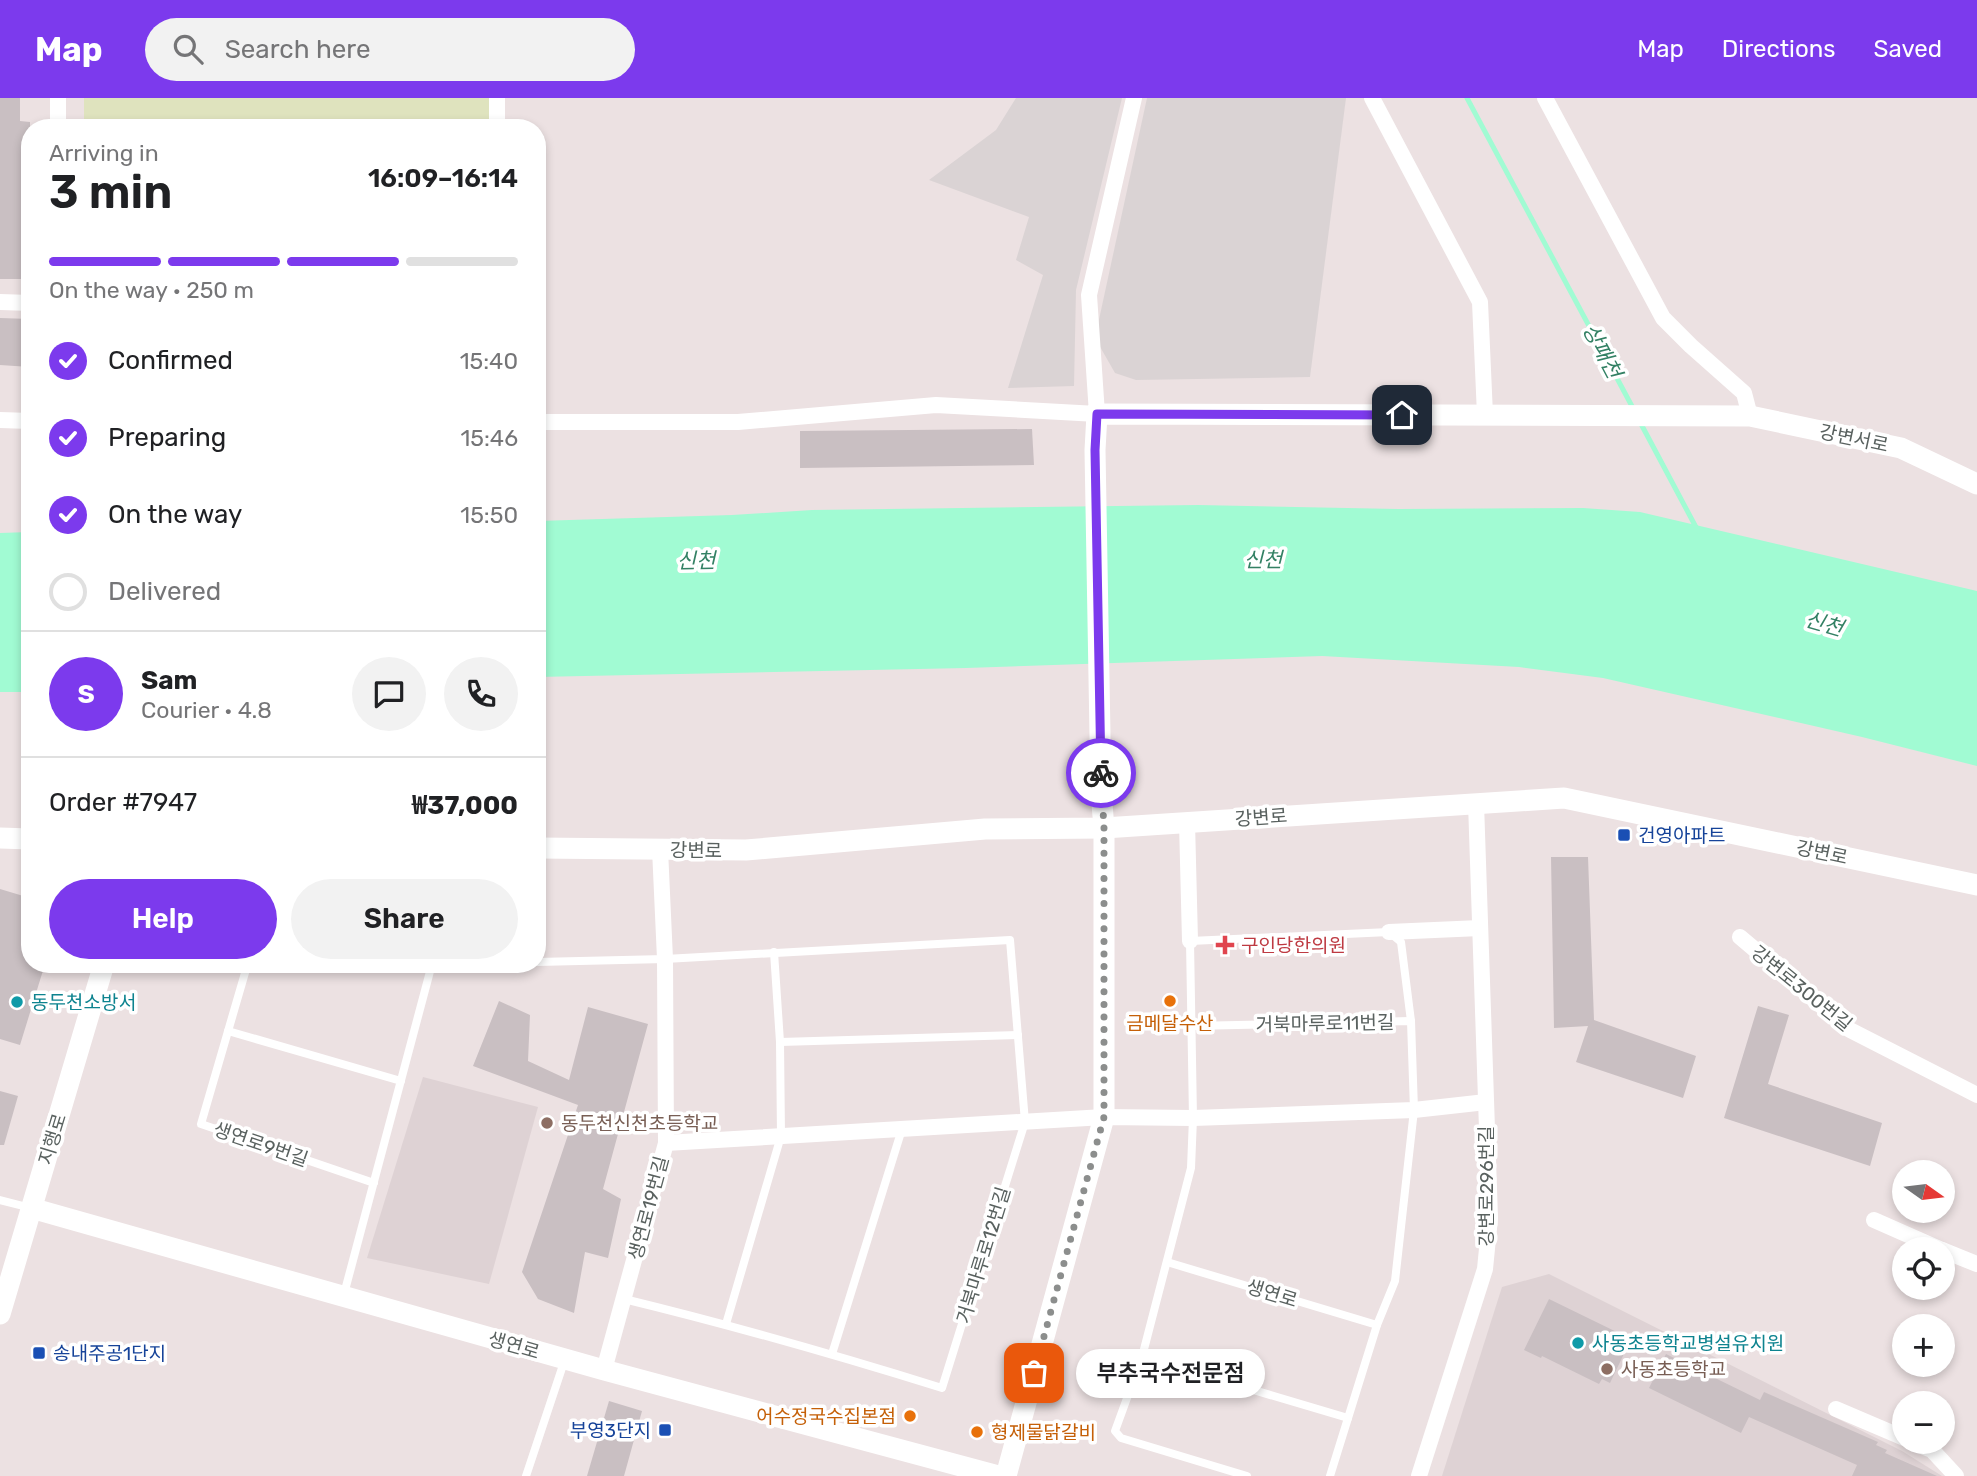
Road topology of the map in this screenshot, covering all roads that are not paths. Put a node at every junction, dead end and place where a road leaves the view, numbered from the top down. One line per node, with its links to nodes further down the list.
1 (58, 98): 6 (street)
2 (497, 98): 7 (street)
3 (1134, 98): 10 (street)
4 (1372, 98): 11 (street)
5 (1545, 98): 12 (street)
6 (58, 119)
7 (497, 119)
8 (0, 302): 9 (street)
9 (21, 303)
10 (1097, 414): 11 (street); 15 (street); 19 (street)
11 (1495, 415): 12 (street, 강변서로)
12 (1750, 416): 16 (street, 강변서로)
13 (0, 420): 14 (street)
14 (21, 421)
15 (546, 422)
16 (1977, 484)
17 (1476, 803): 18 (street, 강변로); 24 (street, 강변로); 25 (street, 강변로296번길)
18 (1187, 822): 19 (street, 강변로); 28 (street)
19 (1104, 828): 23 (street, 강변로); 44 (street)
20 (0, 838): 21 (street)
21 (21, 839)
22 (546, 848): 23 (street, 강변로)
23 (660, 849): 30 (street, 생연로19번길)
24 (1977, 885)
25 (1480, 928): 26 (street); 42 (street, 강변로296번길)
26 (1389, 932): 28 (lane); 35 (lane)
27 (1740, 937): 41 (street, 강변로300번길)
28 (1190, 941): 36 (lane)
29 (774, 952): 30 (lane); 38 (lane, 거북마루로12번길); 39 (lane)
30 (665, 959): 31 (lane); 49 (street, 생연로19번길)
31 (546, 962)
32 (101, 973): 52 (street, 지행로)
33 (245, 973): 37 (lane, 생연로9번길)
34 (430, 973): 40 (lane, 생연로9번길)
35 (1411, 1021): 36 (lane, 거북마루로11번길); 43 (lane, 거북마루로11번길)
36 (1191, 1026): 45 (lane)
37 (228, 1031): 40 (lane); 50 (lane, 생연로9번길)
38 (1018, 1035): 39 (lane); 46 (lane, 거북마루로12번길)
39 (780, 1042): 48 (lane)
40 (401, 1082): 50 (lane, 생연로9번길)
41 (1977, 1095)
42 (1486, 1102): 43 (street); 76 (street, 강변로296번길)
43 (1414, 1110): 45 (street); 62 (lane, 거북마루로11번길)
44 (1104, 1117): 45 (street); 46 (street); 73 (street)
45 (1193, 1118): 56 (lane)
46 (1025, 1122): 47 (street); 63 (lane, 거북마루로12번길)
47 (902, 1129): 48 (street); 63 (lane)
48 (780, 1136): 49 (street); 61 (lane)
49 (666, 1143): 59 (street, 생연로19번길)
50 (374, 1183): 58 (lane, 생연로9번길)
51 (0, 1200): 52 (lane)
52 (31, 1209): 58 (street, 생연로); 60 (street, 지행로)
53 (1874, 1220): 54 (street)
54 (1913, 1237)
55 (1955, 1256): 57 (street)
56 (1167, 1262): 62 (lane, 생연로); 64 (lane)
57 (1977, 1265)
58 (343, 1296): 65 (street, 생연로)
59 (624, 1298): 61 (lane); 66 (street, 생연로19번길)
60 (0, 1314)
61 (726, 1324): 63 (lane)
62 (1377, 1325): 68 (lane)
63 (832, 1354)
64 (1142, 1357): 68 (lane); 74 (lane)
65 (565, 1359): 66 (street, 생연로); 71 (lane)
66 (604, 1370): 72 (street, 생연로)
67 (1836, 1409): 69 (street)
68 (1348, 1418): 75 (lane)
69 (1892, 1433)
70 (1936, 1454): 77 (street)
71 (526, 1476)
72 (998, 1476)
73 (1006, 1476)
74 (1247, 1476)
75 (1330, 1476)
76 (1419, 1476)
77 (1956, 1476)

